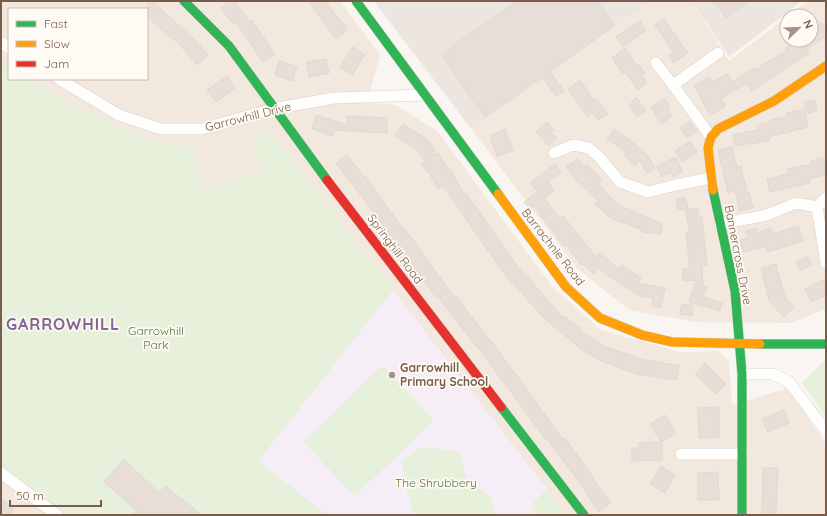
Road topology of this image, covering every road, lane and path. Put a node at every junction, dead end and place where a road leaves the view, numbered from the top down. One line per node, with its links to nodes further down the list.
1 (184, 1): 9 (street, Springhill Road)
2 (356, 1): 8 (street, Barrachnie Road)
3 (718, 53): 7 (street)
4 (656, 64): 7 (street)
5 (826, 66): 10 (street)
6 (61, 80): 9 (street, Garrowhill Drive)
7 (673, 85): 10 (street)
8 (424, 95): 9 (street, Garrowhill Drive); 17 (street, Barrachnie Road)
9 (273, 109): 25 (street, Springhill Road)
10 (711, 137): 12 (street, Bannercross Drive)
11 (554, 153): 12 (street)
12 (711, 178): 15 (street, Bannercross Drive)
13 (826, 198): 14 (street)
14 (817, 207): 15 (street); 16 (street)
15 (720, 224): 17 (street, Bannercross Drive)
16 (826, 263)
17 (740, 344): 18 (street, Barrachnie Road); 19 (street, Bannercross Drive)
18 (826, 344)
19 (742, 374): 20 (street); 22 (street, Bannercross Drive)
20 (826, 432)
21 (681, 454): 22 (street)
22 (741, 454): 26 (street, Bannercross Drive)
23 (1, 473): 24 (street)
24 (57, 515)
25 (584, 515)
26 (742, 515)

